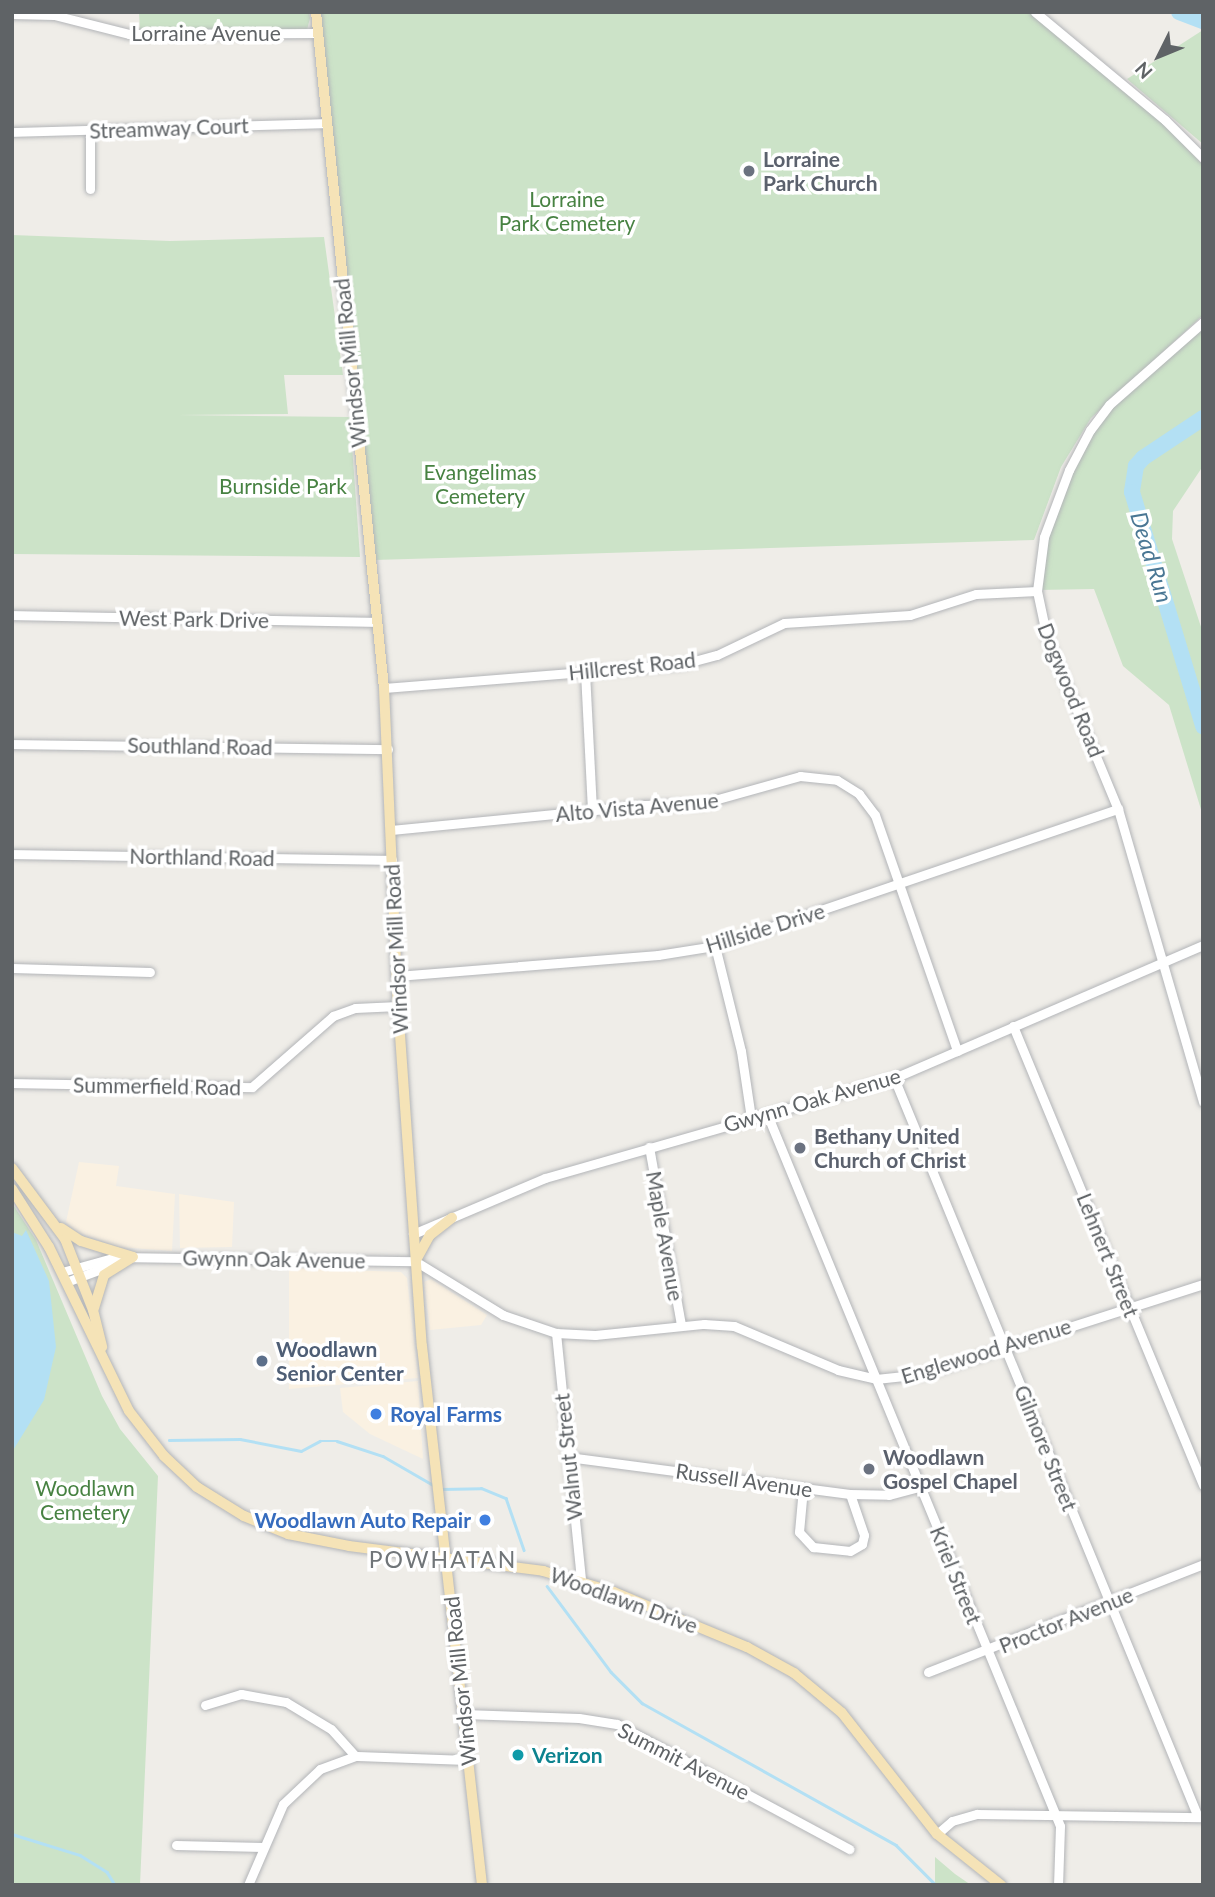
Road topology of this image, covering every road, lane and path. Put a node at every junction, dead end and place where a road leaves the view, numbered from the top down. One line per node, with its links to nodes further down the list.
1 (316, 12): 4 (main road, Windsor Mill Road)
2 (1035, 12): 8 (street)
3 (12, 14): 4 (street, Lorraine Avenue)
4 (318, 33): 5 (main road, Windsor Mill Road)
5 (326, 124): 6 (street, Streamway Court); 13 (main road, Windsor Mill Road)
6 (90, 130): 7 (street, Streamway Court); 9 (street)
7 (12, 132)
8 (1203, 159)
9 (90, 189)
10 (1203, 322): 11 (street, Dogwood Road)
11 (1037, 591): 14 (street, Hillcrest Road); 18 (street, Dogwood Road)
12 (12, 615): 13 (street, West Park Drive)
13 (376, 622): 15 (main road, Windsor Mill Road)
14 (585, 672): 15 (street, Hillcrest Road); 19 (street)
15 (384, 688): 17 (main road, Windsor Mill Road)
16 (12, 744): 17 (street, Southland Road)
17 (388, 749): 20 (main road, Windsor Mill Road)
18 (1118, 809): 23 (street, Hillside Drive); 26 (street, Dogwood Road)
19 (592, 811): 20 (street, Alto Vista Avenue); 23 (street, Alto Vista Avenue)
20 (391, 830): 22 (main road, Windsor Mill Road)
21 (12, 855): 22 (street, Northland Road)
22 (391, 860): 29 (main road, Windsor Mill Road)
23 (901, 884): 25 (street, Hillside Drive); 32 (street, Alto Vista Avenue)
24 (1203, 945): 26 (street, Gwynn Oak Avenue)
25 (715, 946): 29 (street, Hillside Drive); 37 (street)
26 (1159, 961): 31 (street, Gwynn Oak Avenue); 35 (street, Dogwood Road)
27 (12, 968): 28 (street)
28 (150, 972)
29 (397, 976): 30 (main road, Windsor Mill Road)
30 (398, 1006): 34 (street, Summerfield Road); 43 (main road, Windsor Mill Road)
31 (1013, 1026): 32 (street, Gwynn Oak Avenue); 49 (street, Lehnert Street)
32 (957, 1051): 33 (street, Gwynn Oak Avenue)
33 (894, 1077): 36 (street, Gwynn Oak Avenue); 53 (street, Gilmore Street)
34 (12, 1083)
35 (1203, 1102)
36 (767, 1114): 37 (street, Gwynn Oak Avenue); 55 (street, Kriel Street)
37 (751, 1118): 38 (street, Gwynn Oak Avenue)
38 (649, 1147): 41 (street, Gwynn Oak Avenue); 51 (street, Maple Avenue)
39 (12, 1168): 42 (main road)
40 (12, 1189): 47 (main road)
41 (452, 1218): 43 (street, Gwynn Oak Avenue); 45 (main road)
42 (56, 1224): 44 (main road); 46 (main road)
43 (414, 1234): 45 (main road, Windsor Mill Road)
44 (132, 1258): 45 (street, Gwynn Oak Avenue); 46 (street, Gwynn Oak Avenue); 50 (main road)
45 (415, 1261): 52 (street, Englewood Avenue); 61 (main road, Windsor Mill Road)
46 (80, 1272): 47 (street, Gwynn Oak Avenue); 50 (main road, Woodlawn Drive)
47 (64, 1277): 54 (main road, Woodlawn Drive)
48 (1203, 1284): 49 (street, Englewood Avenue)
49 (1130, 1307): 53 (street, Englewood Avenue); 57 (street, Lehnert Street)
50 (93, 1310): 54 (main road, Woodlawn Drive)
51 (681, 1325): 52 (street, Englewood Avenue); 55 (street, Englewood Avenue)
52 (556, 1333): 56 (street, Walnut Street)
53 (1004, 1347): 55 (street, Englewood Avenue); 64 (street, Gilmore Street)
54 (103, 1357): 61 (main road, Woodlawn Drive)
55 (876, 1379): 58 (street, Kriel Street)
56 (568, 1457): 59 (street, Russell Avenue); 63 (street, Walnut Street)
57 (1203, 1485)
58 (919, 1487): 60 (street, Russell Avenue); 65 (street, Kriel Street)
59 (803, 1488): 60 (street, Russell Avenue); 60 (street)
60 (850, 1494)
61 (447, 1557): 63 (main road, Woodlawn Drive); 68 (main road, Windsor Mill Road)
62 (1203, 1564): 64 (street, Proctor Avenue)
63 (581, 1581): 73 (main road, Woodlawn Drive)
64 (1109, 1603): 65 (street, Proctor Avenue); 72 (street, Gilmore Street)
65 (988, 1652): 66 (street, Proctor Avenue); 71 (street, Kriel Street)
66 (928, 1672)
67 (205, 1705): 69 (street)
68 (464, 1714): 70 (main road, Windsor Mill Road); 76 (street, Summit Avenue)
69 (355, 1756): 70 (street); 75 (street)
70 (469, 1760): 78 (main road, Windsor Mill Road)
71 (1055, 1814): 72 (street); 73 (street); 80 (street, Kriel Street)
72 (1200, 1817)
73 (937, 1835): 79 (main road, Woodlawn Drive)
74 (176, 1845): 75 (street)
75 (263, 1847): 77 (street)
76 (849, 1849)
77 (248, 1885)
78 (482, 1885)
79 (1001, 1885)
80 (1058, 1885)

